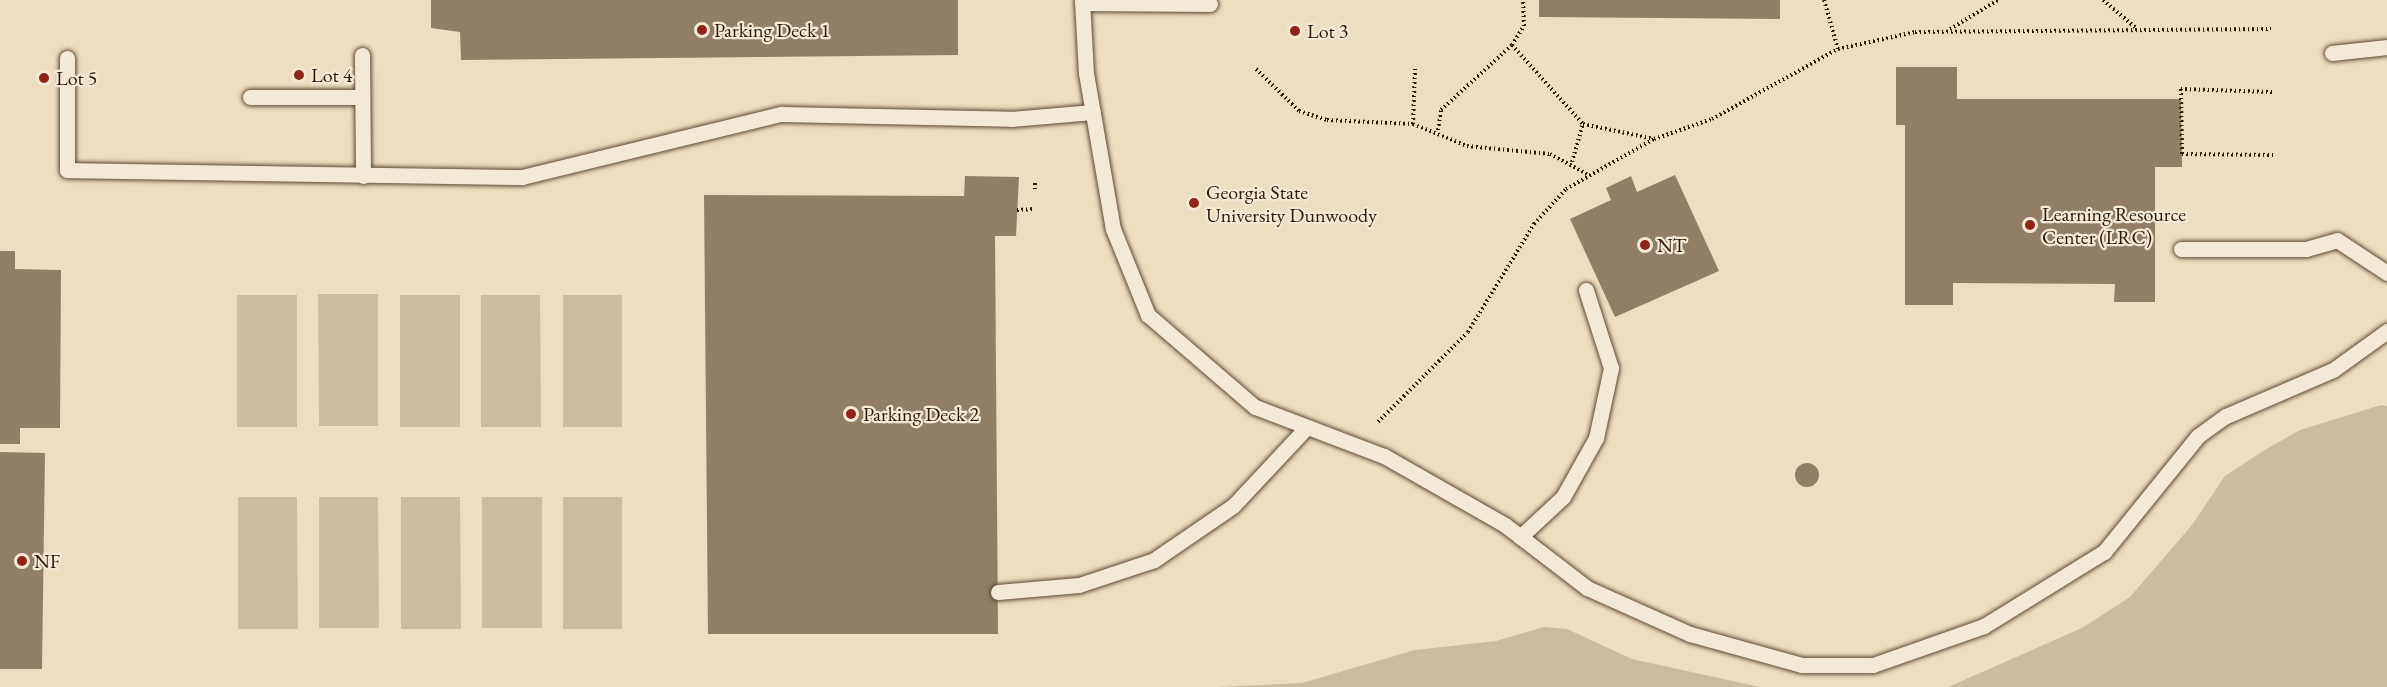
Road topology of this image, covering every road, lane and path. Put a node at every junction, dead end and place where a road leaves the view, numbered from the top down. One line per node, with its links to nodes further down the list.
1 (1523, 0): 10 (path)
2 (1824, 0): 12 (path)
3 (1998, 0): 9 (path)
4 (2103, 0): 7 (path)
5 (1082, 2): 6 (lane); 21 (lane)
6 (1210, 4)
7 (2136, 28): 8 (path); 9 (path)
8 (2271, 29)
9 (1947, 31): 12 (path)
10 (1512, 45): 23 (path); 24 (path)
11 (2387, 47): 13 (lane)
12 (1838, 49): 25 (path)
13 (2332, 53)
14 (362, 55): 20 (lane)
15 (67, 58): 29 (lane)
16 (1256, 69): 22 (path)
17 (1415, 69): 22 (path)
18 (2272, 92): 26 (path)
19 (250, 97): 20 (lane)
20 (362, 97): 29 (lane)
21 (1093, 112): 29 (lane); 39 (lane)
22 (1413, 124): 24 (path)
23 (1583, 124): 25 (path); 27 (path)
24 (1438, 130): 27 (path)
25 (1654, 139): 28 (path)
26 (2273, 155)
27 (1572, 162): 28 (path)
28 (1587, 174): 38 (path)
29 (363, 176)
30 (1035, 183): 31 (path)
31 (1035, 192)
32 (1035, 209): 33 (path)
33 (1017, 210)
34 (2181, 249): 35 (lane)
35 (2387, 273)
36 (1586, 290): 40 (lane)
37 (2387, 331): 40 (lane)
38 (1378, 422)
39 (1307, 427): 40 (lane); 41 (lane)
40 (1520, 537)
41 (998, 592)

